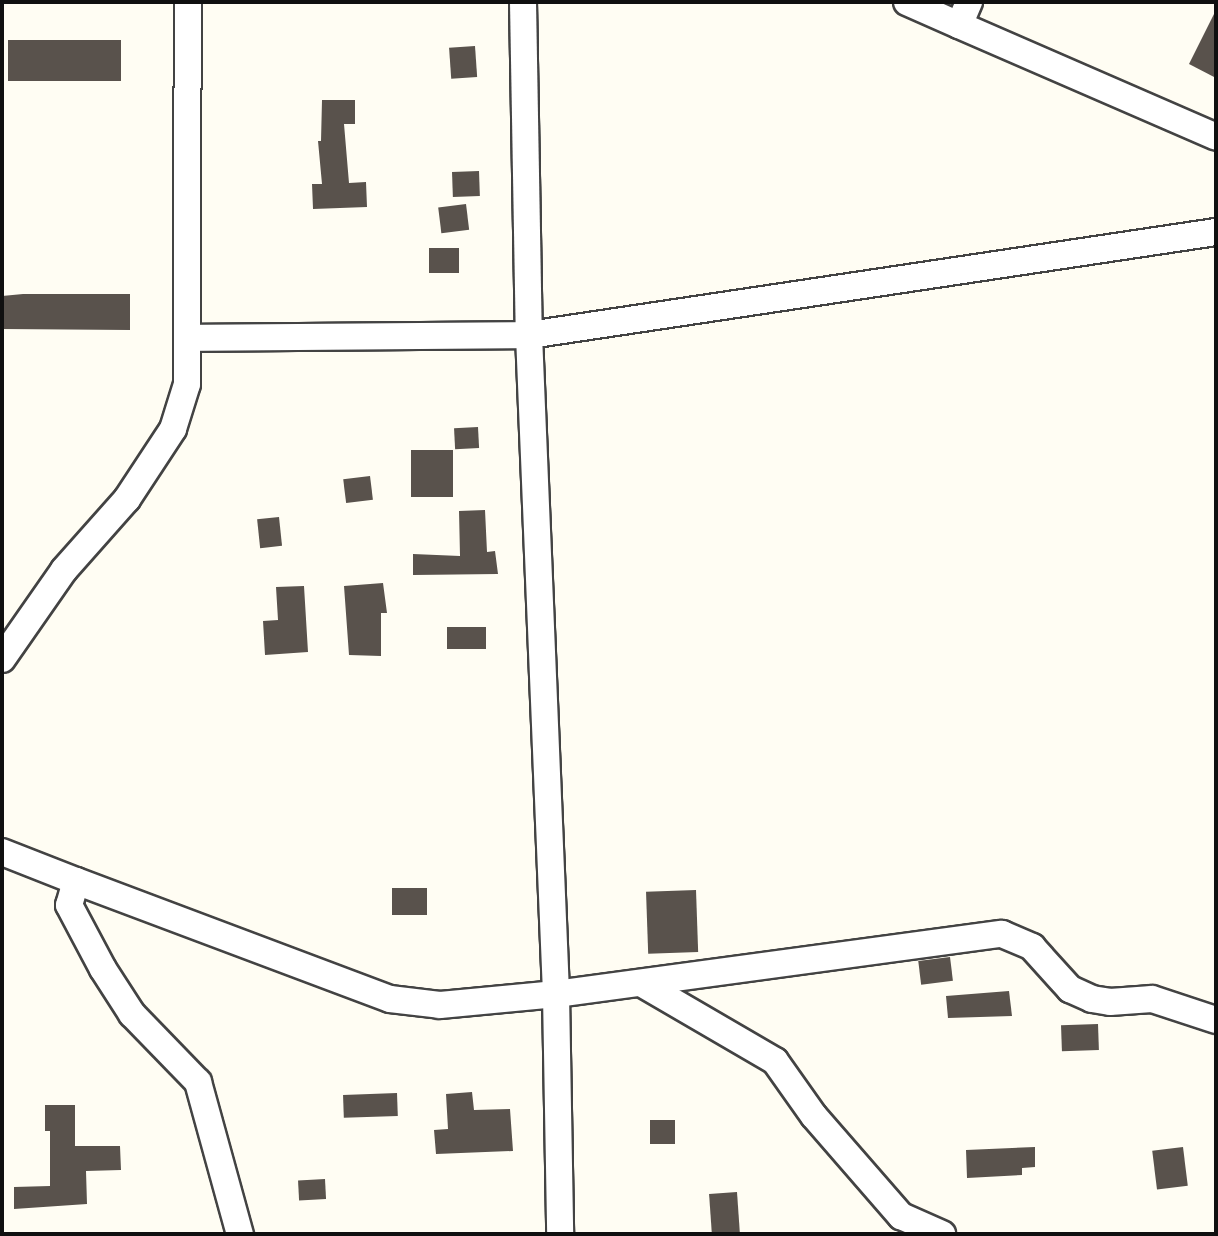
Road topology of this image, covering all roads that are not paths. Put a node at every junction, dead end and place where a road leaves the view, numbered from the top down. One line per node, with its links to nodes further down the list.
1 (188, 2): 8 (street)
2 (523, 2): 7 (street)
3 (907, 2): 4 (street)
4 (964, 13): 5 (street)
5 (1216, 137)
6 (1216, 232): 7 (street)
7 (529, 335): 8 (street); 13 (street)
8 (188, 338): 9 (street)
9 (2, 659)
10 (2, 852): 11 (street)
11 (76, 881): 13 (street); 15 (street)
12 (640, 982): 13 (street); 14 (street); 17 (street)
13 (556, 994): 16 (street)
14 (1216, 1020)
15 (240, 1234)
16 (561, 1234)
17 (942, 1234)

